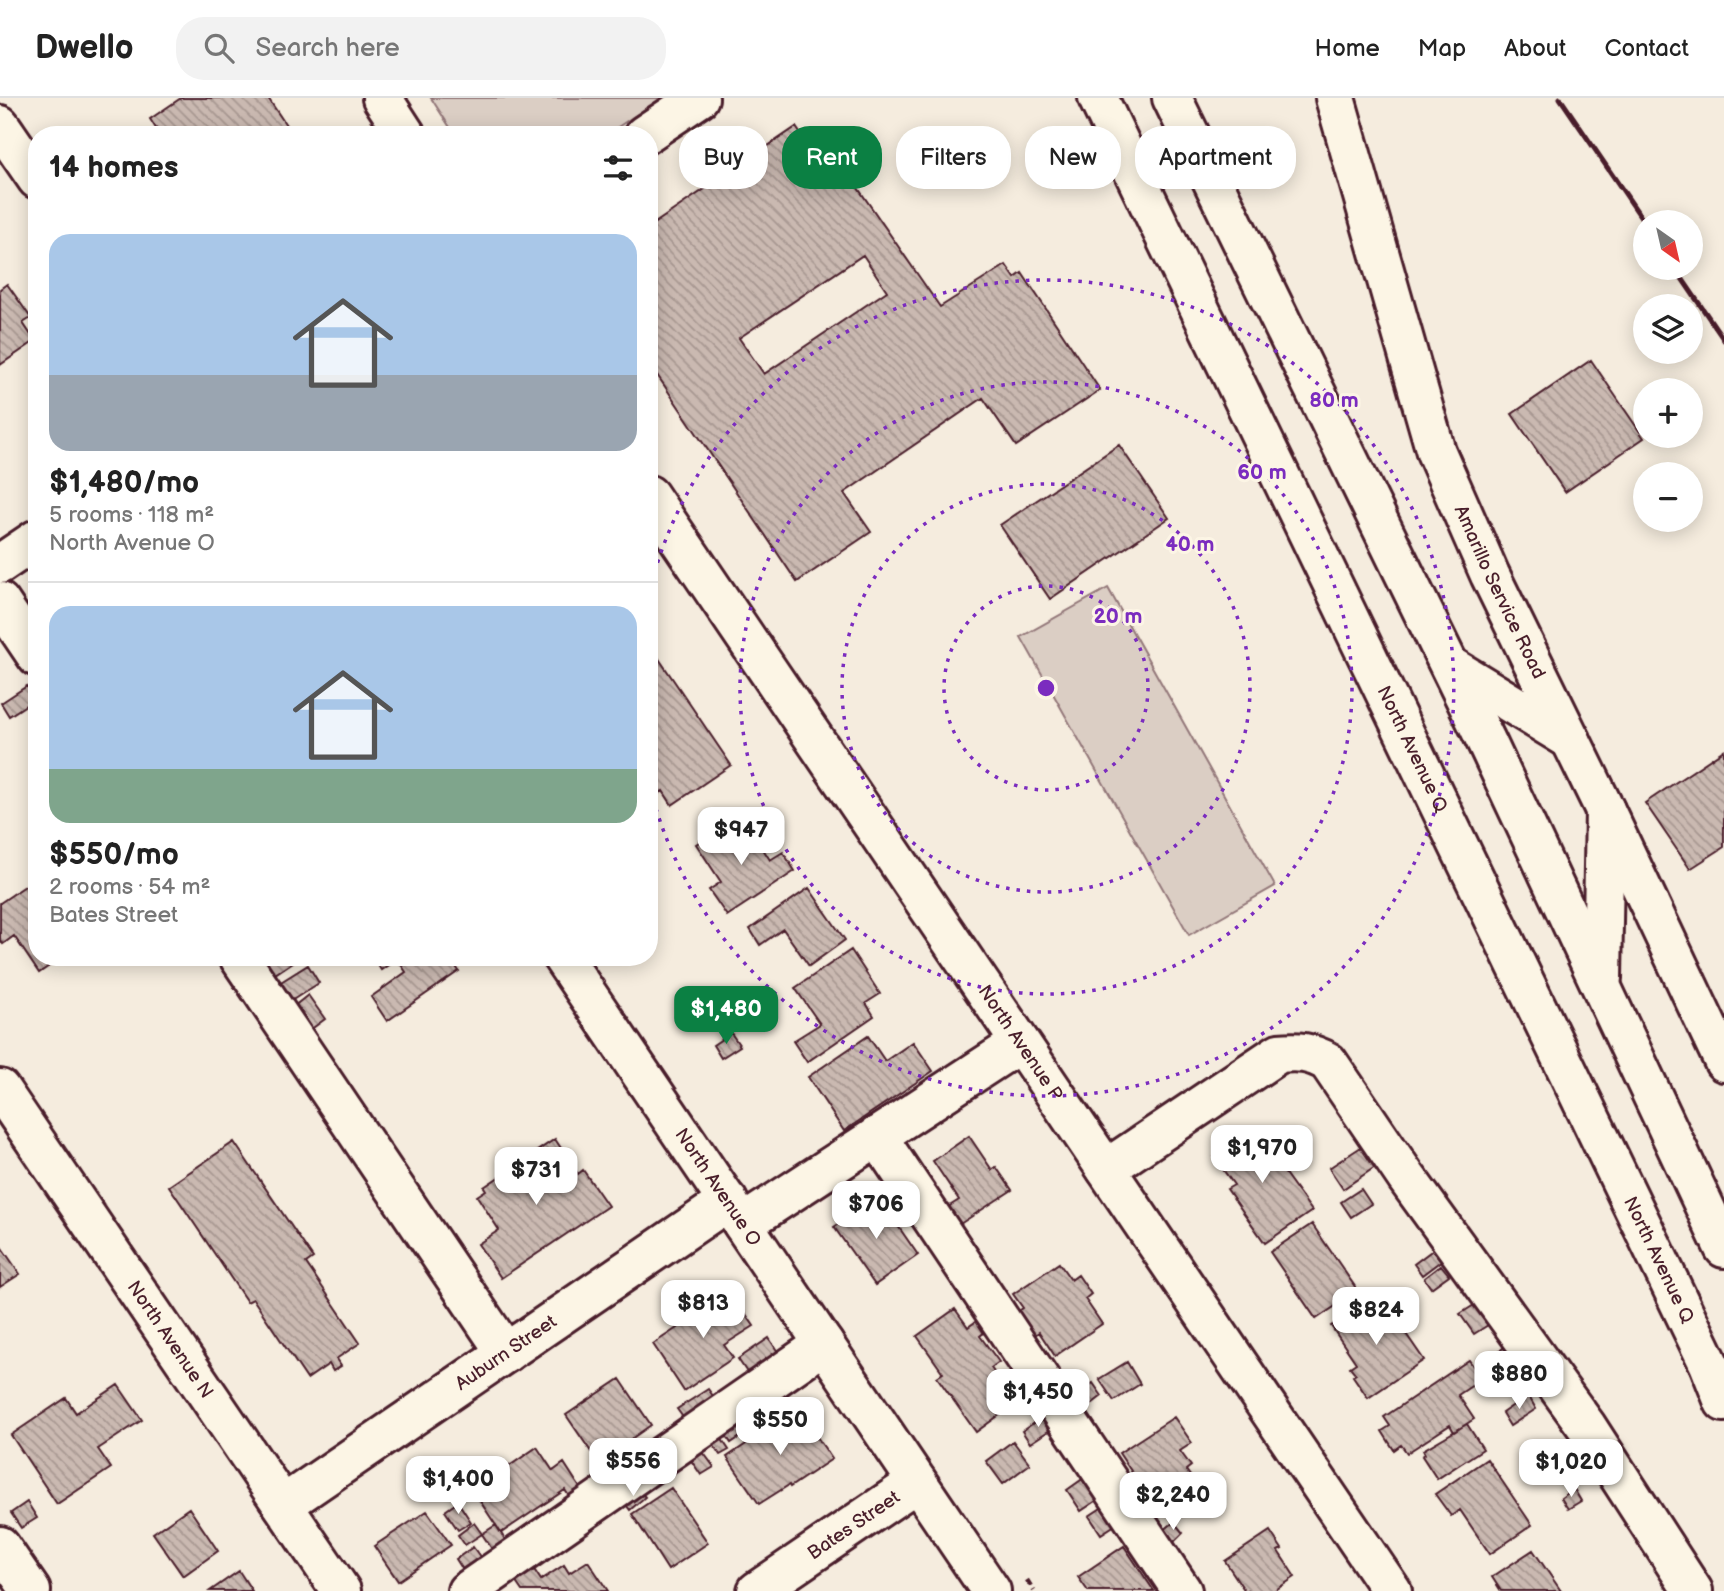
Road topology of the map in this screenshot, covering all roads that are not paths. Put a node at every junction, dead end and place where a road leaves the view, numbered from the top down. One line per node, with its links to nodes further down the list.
1 (382, 98): 7 (street)
2 (699, 98): 8 (street)
3 (1098, 98): 30 (street, North Avenue Q)
4 (1172, 98): 15 (street)
5 (1335, 98): 16 (street, Amarillo Service Road)
6 (0, 125): 9 (street)
7 (400, 126)
8 (657, 126)
9 (28, 167)
10 (658, 508): 21 (street, North Avenue P)
11 (28, 545): 12 (street)
12 (0, 564)
13 (0, 603): 14 (street)
14 (28, 644)
15 (1450, 666): 16 (street); 20 (street)
16 (1571, 740): 17 (street, Amarillo Service Road)
17 (1605, 810): 20 (street); 22 (street, Amarillo Service Road)
18 (245, 966): 29 (street)
19 (568, 966): 26 (street, North Avenue O)
20 (1602, 987): 27 (street)
21 (1020, 1042): 24 (street, Auburn Street); 25 (street, North Avenue P)
22 (1724, 1062)
23 (0, 1088): 32 (street, North Avenue N)
24 (877, 1136): 26 (street, Auburn Street); 40 (street)
25 (1106, 1169): 35 (street, North Avenue P); 41 (street)
26 (735, 1212): 28 (street, North Avenue O); 29 (street, Auburn Street)
27 (1724, 1248)
28 (824, 1344): 31 (street, North Avenue O); 38 (street)
29 (506, 1353): 32 (street, Auburn Street)
30 (1724, 1402)
31 (917, 1482): 34 (street, North Avenue O); 39 (street, Bates Street)
32 (283, 1506): 37 (street, North Avenue N)
33 (0, 1546): 36 (street)
34 (1007, 1583)
35 (1380, 1587)
36 (31, 1591)
37 (341, 1591)
38 (467, 1591)
39 (757, 1591)
40 (1182, 1591)
41 (1693, 1591)

